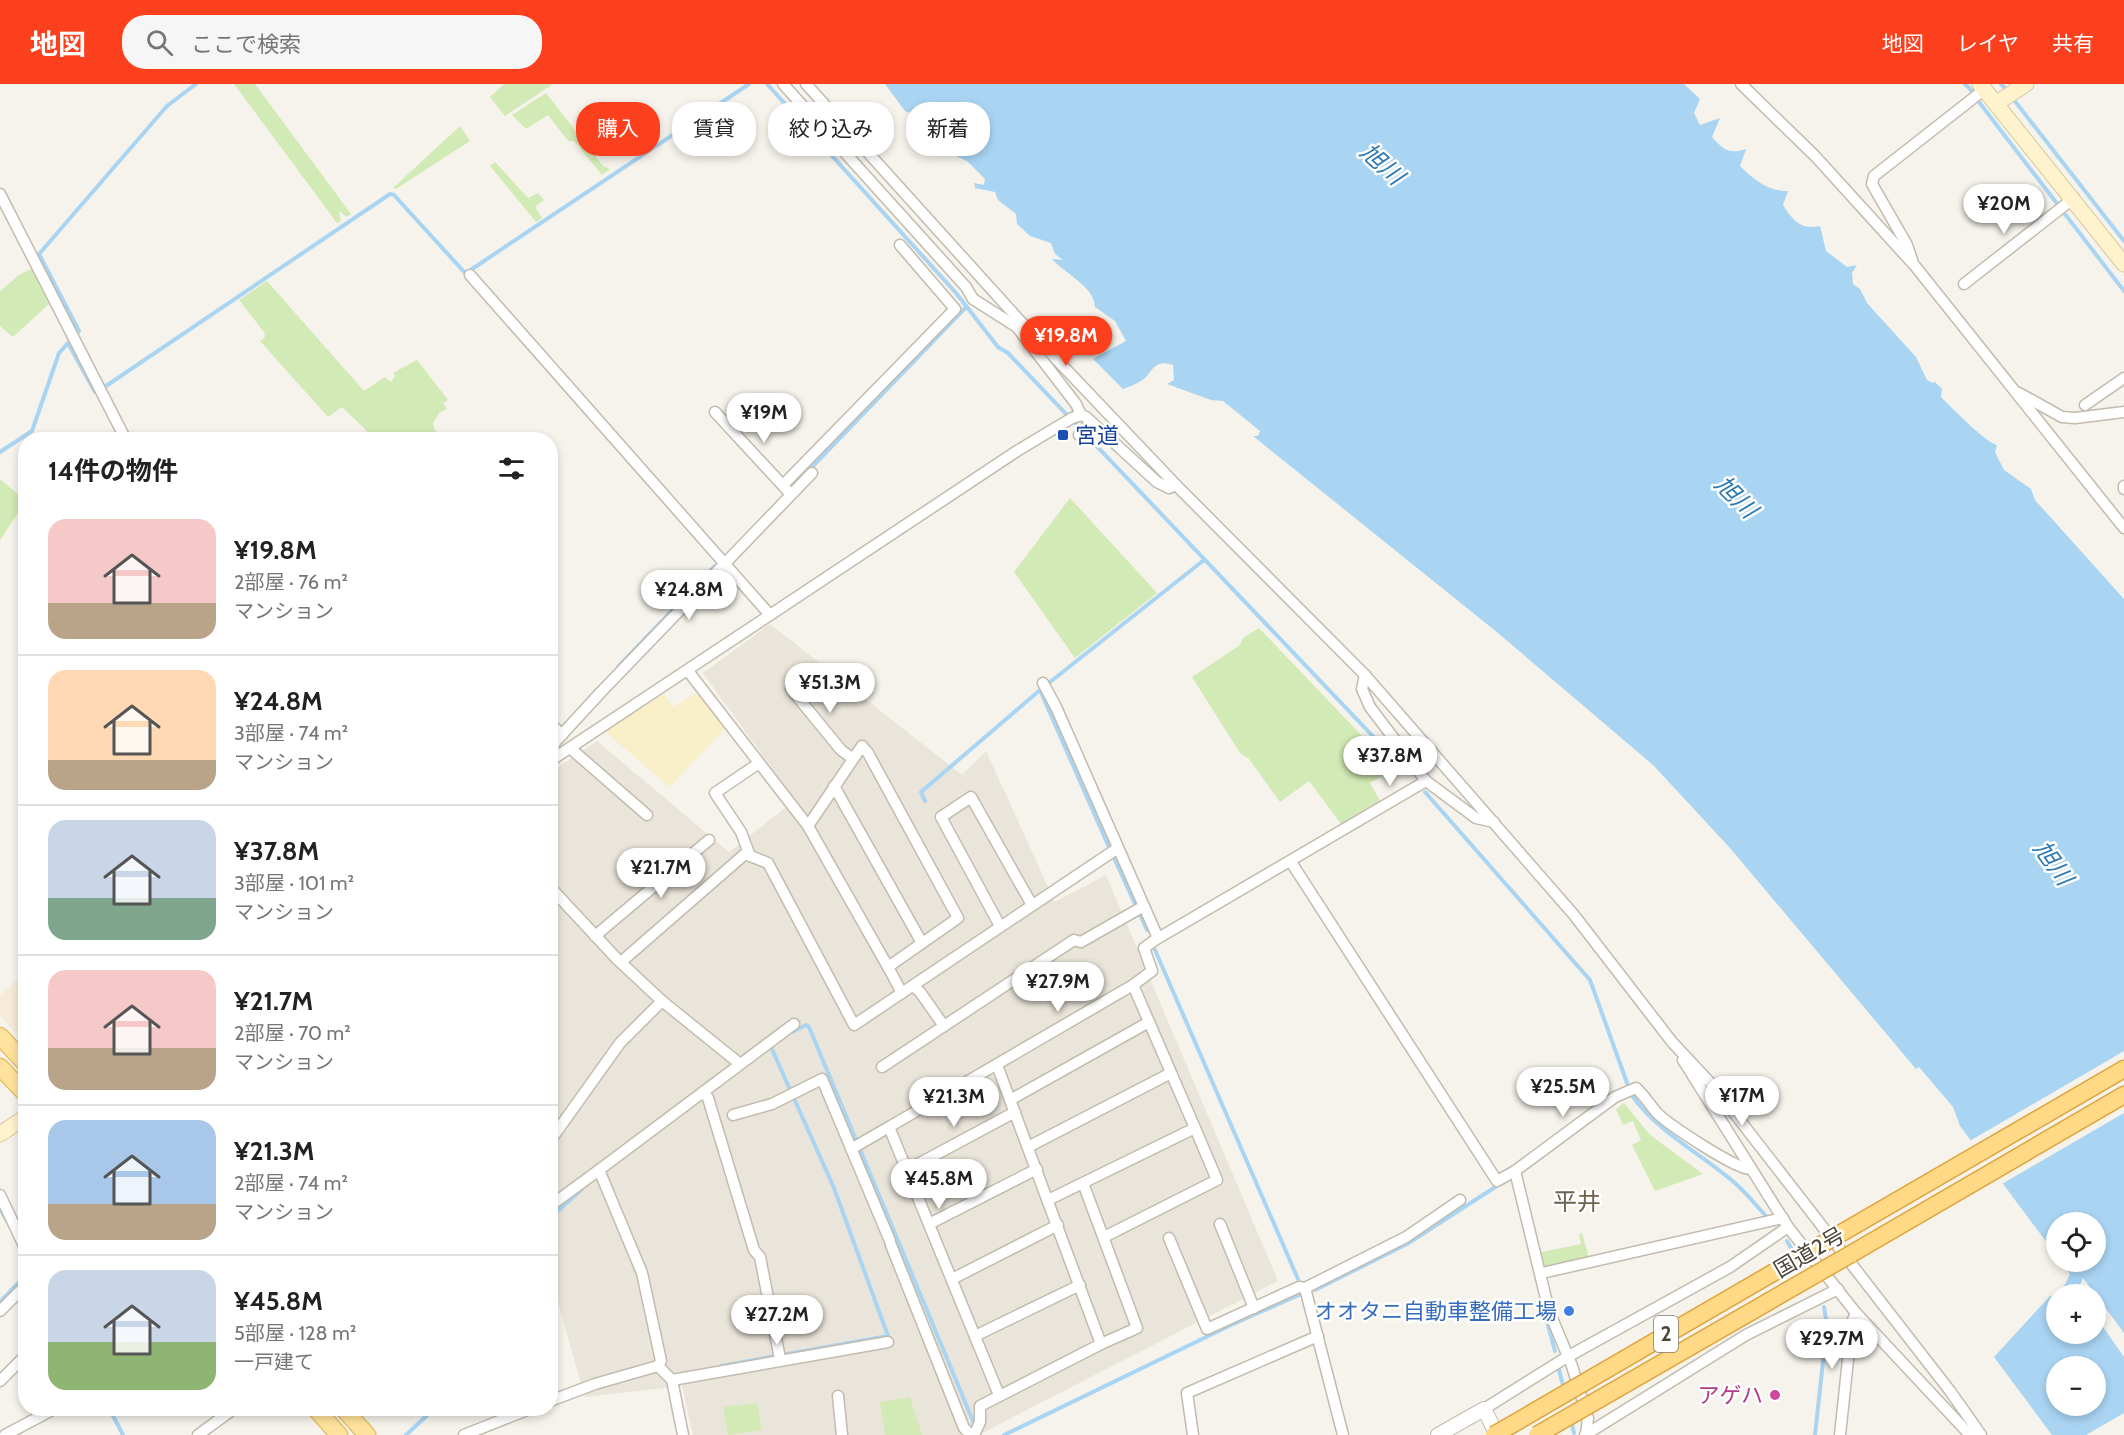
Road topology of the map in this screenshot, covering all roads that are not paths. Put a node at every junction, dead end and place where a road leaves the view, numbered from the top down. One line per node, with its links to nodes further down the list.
1 (783, 84): 14 (street)
2 (806, 84): 15 (street)
3 (1741, 84): 11 (street)
4 (2026, 84): 6 (main road)
5 (1982, 87): 6 (main road); 11 (street)
6 (1997, 102): 8 (main road)
7 (0, 194): 22 (street)
8 (2066, 204): 10 (main road); 13 (street)
9 (900, 245): 14 (street)
10 (2124, 264)
11 (1914, 266): 17 (street)
12 (470, 275): 28 (street)
13 (1964, 284)
14 (961, 301): 15 (street); 24 (street)
15 (1019, 324): 21 (street); 25 (street)
16 (2124, 378): 18 (street)
17 (2011, 388): 20 (street); 27 (street)
18 (2085, 405)
19 (715, 412): 24 (street)
20 (2124, 412)
21 (1072, 418): 25 (street); 29 (street)
22 (122, 432)
23 (812, 473): 26 (street)
24 (783, 485): 26 (street)
25 (1176, 485): 31 (street)
26 (791, 495): 28 (street)
27 (2124, 528)
28 (724, 564): 29 (street); 35 (street)
29 (770, 615): 30 (street)
30 (688, 671): 37 (street); 40 (street)
31 (1365, 675): 41 (street); 44 (street)
32 (1045, 686): 47 (street)
33 (791, 689): 39 (street)
34 (558, 731): 35 (street)
35 (562, 735): 36 (street)
36 (558, 739)
37 (570, 748): 38 (street); 43 (street)
38 (558, 756)
39 (852, 758): 42 (street); 56 (street)
40 (759, 763): 45 (street); 48 (street)
41 (1426, 781): 44 (street); 49 (street)
42 (834, 786): 45 (street); 56 (street)
43 (647, 815)
44 (1494, 822): 67 (street)
45 (808, 826): 58 (street)
46 (709, 840): 54 (street)
47 (1118, 848): 51 (street); 52 (street)
48 (750, 856): 57 (street); 61 (street)
49 (1291, 862): 55 (street); 91 (street)
50 (558, 896): 54 (street)
51 (1032, 905): 53 (street); 53 (street)
52 (1140, 908): 55 (street); 65 (street)
53 (1000, 926): 59 (street)
54 (595, 936): 57 (street)
55 (1158, 938): 60 (street)
56 (922, 943): 58 (street)
57 (621, 962): 62 (street)
58 (888, 967): 61 (street)
59 (913, 986): 61 (street); 65 (street)
60 (1133, 986): 63 (street); 70 (street)
61 (902, 993)
62 (663, 1001): 69 (street); 84 (street)
63 (1149, 1022): 74 (street); 78 (street)
64 (794, 1024): 69 (street)
65 (944, 1026): 72 (street)
66 (0, 1035): 68 (main road)
67 (1672, 1042): 89 (street); 149 (street)
68 (18, 1055)
69 (740, 1064): 76 (street)
70 (997, 1065): 78 (street); 82 (street)
71 (0, 1067): 75 (main road)
72 (882, 1067)
73 (2124, 1069): 144 (highway, 国道2号 / 2, bridge)
74 (1171, 1072): 83 (street); 87 (street)
75 (18, 1086)
76 (704, 1094): 92 (street); 118 (street)
77 (2124, 1095): 145 (highway, 国道2号 / 2, bridge)
78 (1010, 1100): 79 (street)
79 (1015, 1112): 87 (street); 90 (street)
80 (733, 1115): 86 (street)
81 (18, 1122): 85 (main road)
82 (889, 1127): 86 (street); 90 (street)
83 (1195, 1128): 93 (street); 103 (street)
84 (558, 1130)
85 (0, 1134)
86 (857, 1146): 140 (street)
87 (1028, 1147): 88 (street)
88 (1037, 1169): 95 (street); 99 (street)
89 (1751, 1169): 91 (street); 98 (street)
90 (907, 1170): 99 (street)
91 (1515, 1171): 105 (street)
92 (601, 1173): 97 (street); 121 (street)
93 (1083, 1183): 95 (street); 103 (street)
94 (0, 1195): 102 (street)
95 (1048, 1200): 101 (street)
96 (1460, 1200): 108 (street)
97 (558, 1201)
98 (1786, 1222): 105 (street); 109 (street); 119 (street)
99 (929, 1224): 106 (street)
100 (1220, 1224): 111 (street)
101 (1058, 1225): 106 (street); 107 (street)
102 (18, 1233)
103 (1104, 1237): 117 (street)
104 (1169, 1238): 111 (street)
105 (1542, 1273): 119 (street)
106 (952, 1279): 114 (street)
107 (1080, 1285): 114 (street); 117 (street)
108 (1305, 1288): 111 (street); 115 (street)
109 (1838, 1289): 113 (street); 146 (street)
110 (18, 1293): 112 (street)
111 (1254, 1308)
112 (0, 1311)
113 (1856, 1313): 147 (street); 148 (street)
114 (975, 1336): 124 (street)
115 (1318, 1336): 141 (street); 142 (street)
116 (888, 1342): 118 (street)
117 (1101, 1344): 124 (street)
118 (779, 1356): 122 (street)
119 (1567, 1357): 127 (street); 146 (street)
120 (18, 1363): 123 (street)
121 (658, 1366): 122 (street); 126 (street)
122 (672, 1380): 138 (street)
123 (0, 1381)
124 (999, 1395): 140 (street)
125 (838, 1396): 139 (street)
126 (558, 1398)
127 (1484, 1409): 143 (street); 144 (street)
128 (41, 1416): 133 (street)
129 (224, 1416): 134 (street)
130 (326, 1416): 135 (main road)
131 (350, 1416): 136 (main road)
132 (512, 1416): 137 (street)
133 (5, 1435)
134 (198, 1435)
135 (339, 1435)
136 (367, 1435)
137 (464, 1435)
138 (683, 1435)
139 (842, 1435)
140 (972, 1435)
141 (1193, 1435)
142 (1343, 1435)
143 (1438, 1435)
144 (1496, 1435)
145 (1537, 1435)
146 (1586, 1435)
147 (1840, 1435)
148 (1970, 1435)
149 (1981, 1435)

